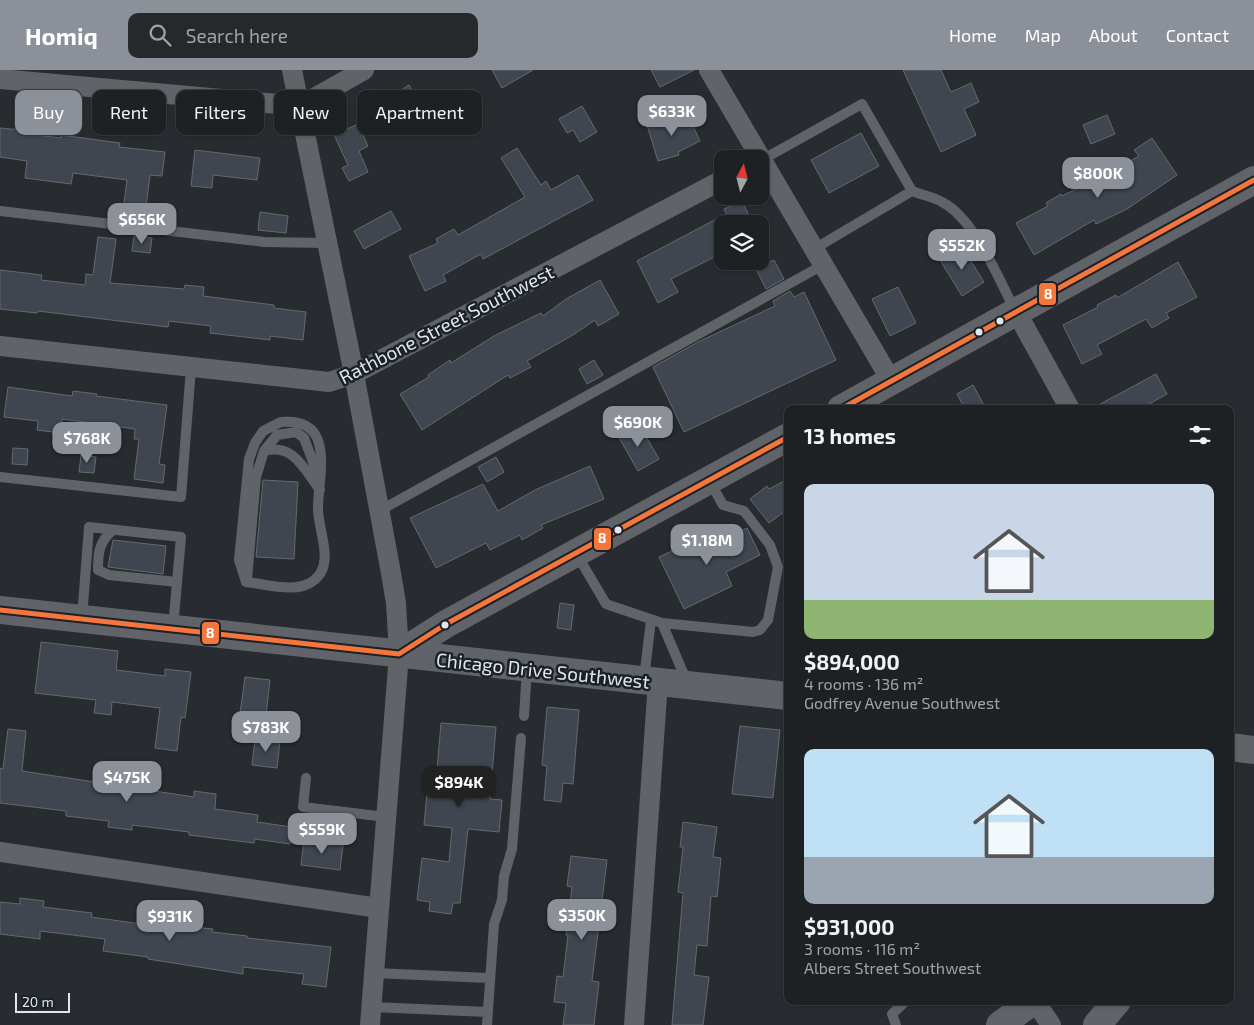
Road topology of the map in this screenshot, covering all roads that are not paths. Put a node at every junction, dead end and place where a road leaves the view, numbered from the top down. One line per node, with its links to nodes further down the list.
1 (292, 70): 5 (street)
2 (364, 70): 6 (street)
3 (709, 70): 9 (street)
4 (0, 79): 7 (street)
5 (296, 90)
6 (328, 90)
7 (274, 104)
8 (306, 135): 16 (street)
9 (755, 150)
10 (769, 156): 14 (lane)
11 (769, 173): 17 (street)
12 (1254, 180): 18 (main road)
13 (714, 184): 21 (street, Rathbone Street Southwest)
14 (912, 191): 17 (lane); 18 (lane)
15 (0, 211): 16 (lane)
16 (326, 243): 21 (street)
17 (819, 257): 22 (street); 30 (lane)
18 (1017, 313): 22 (main road); 24 (street)
19 (0, 346): 20 (street, Rathbone Street Southwest)
20 (191, 368): 21 (street, Rathbone Street Southwest); 27 (lane)
21 (354, 374): 30 (street)
22 (892, 382): 23 (main road)
23 (849, 405)
24 (1068, 405)
25 (784, 440): 28 (main road)
26 (264, 451): 29 (lane); 29 (lane); 34 (lane)
27 (0, 477)
28 (709, 480): 32 (main road); 38 (lane)
29 (320, 485): 34 (lane); 34 (lane)
30 (379, 511): 40 (street)
31 (113, 530): 33 (lane); 33 (lane); 36 (lane)
32 (576, 552): 37 (lane); 40 (main road)
33 (177, 582): 39 (lane)
34 (246, 582)
35 (0, 610): 36 (main road, Chicago Drive Southwest)
36 (82, 619): 39 (main road, Chicago Drive Southwest)
37 (651, 620): 38 (lane); 42 (lane)
38 (662, 623): 43 (lane)
39 (173, 629): 40 (main road, Chicago Drive Southwest)
40 (399, 654): 41 (main road, Chicago Drive Southwest); 50 (street)
41 (527, 668): 42 (main road, Chicago Drive Southwest); 45 (lane)
42 (651, 682): 43 (main road, Chicago Drive Southwest); 62 (street)
43 (688, 686): 44 (main road, Chicago Drive Southwest)
44 (784, 696)
45 (524, 716)
46 (522, 738): 54 (lane)
47 (1234, 748): 48 (main road)
48 (1254, 750)
49 (306, 778): 50 (lane)
50 (386, 816): 52 (street)
51 (0, 852): 52 (street)
52 (379, 908): 53 (street)
53 (374, 972): 54 (lane); 60 (street)
54 (490, 978): 59 (lane)
55 (902, 1005): 63 (lane)
56 (1028, 1005): 64 (main road)
57 (1037, 1005): 65 (street)
58 (1114, 1005): 66 (main road)
59 (488, 1012): 60 (lane); 61 (lane)
60 (371, 1016)
61 (487, 1025)
62 (634, 1025)
63 (896, 1025)
64 (1000, 1025)
65 (1051, 1025)
66 (1097, 1025)

